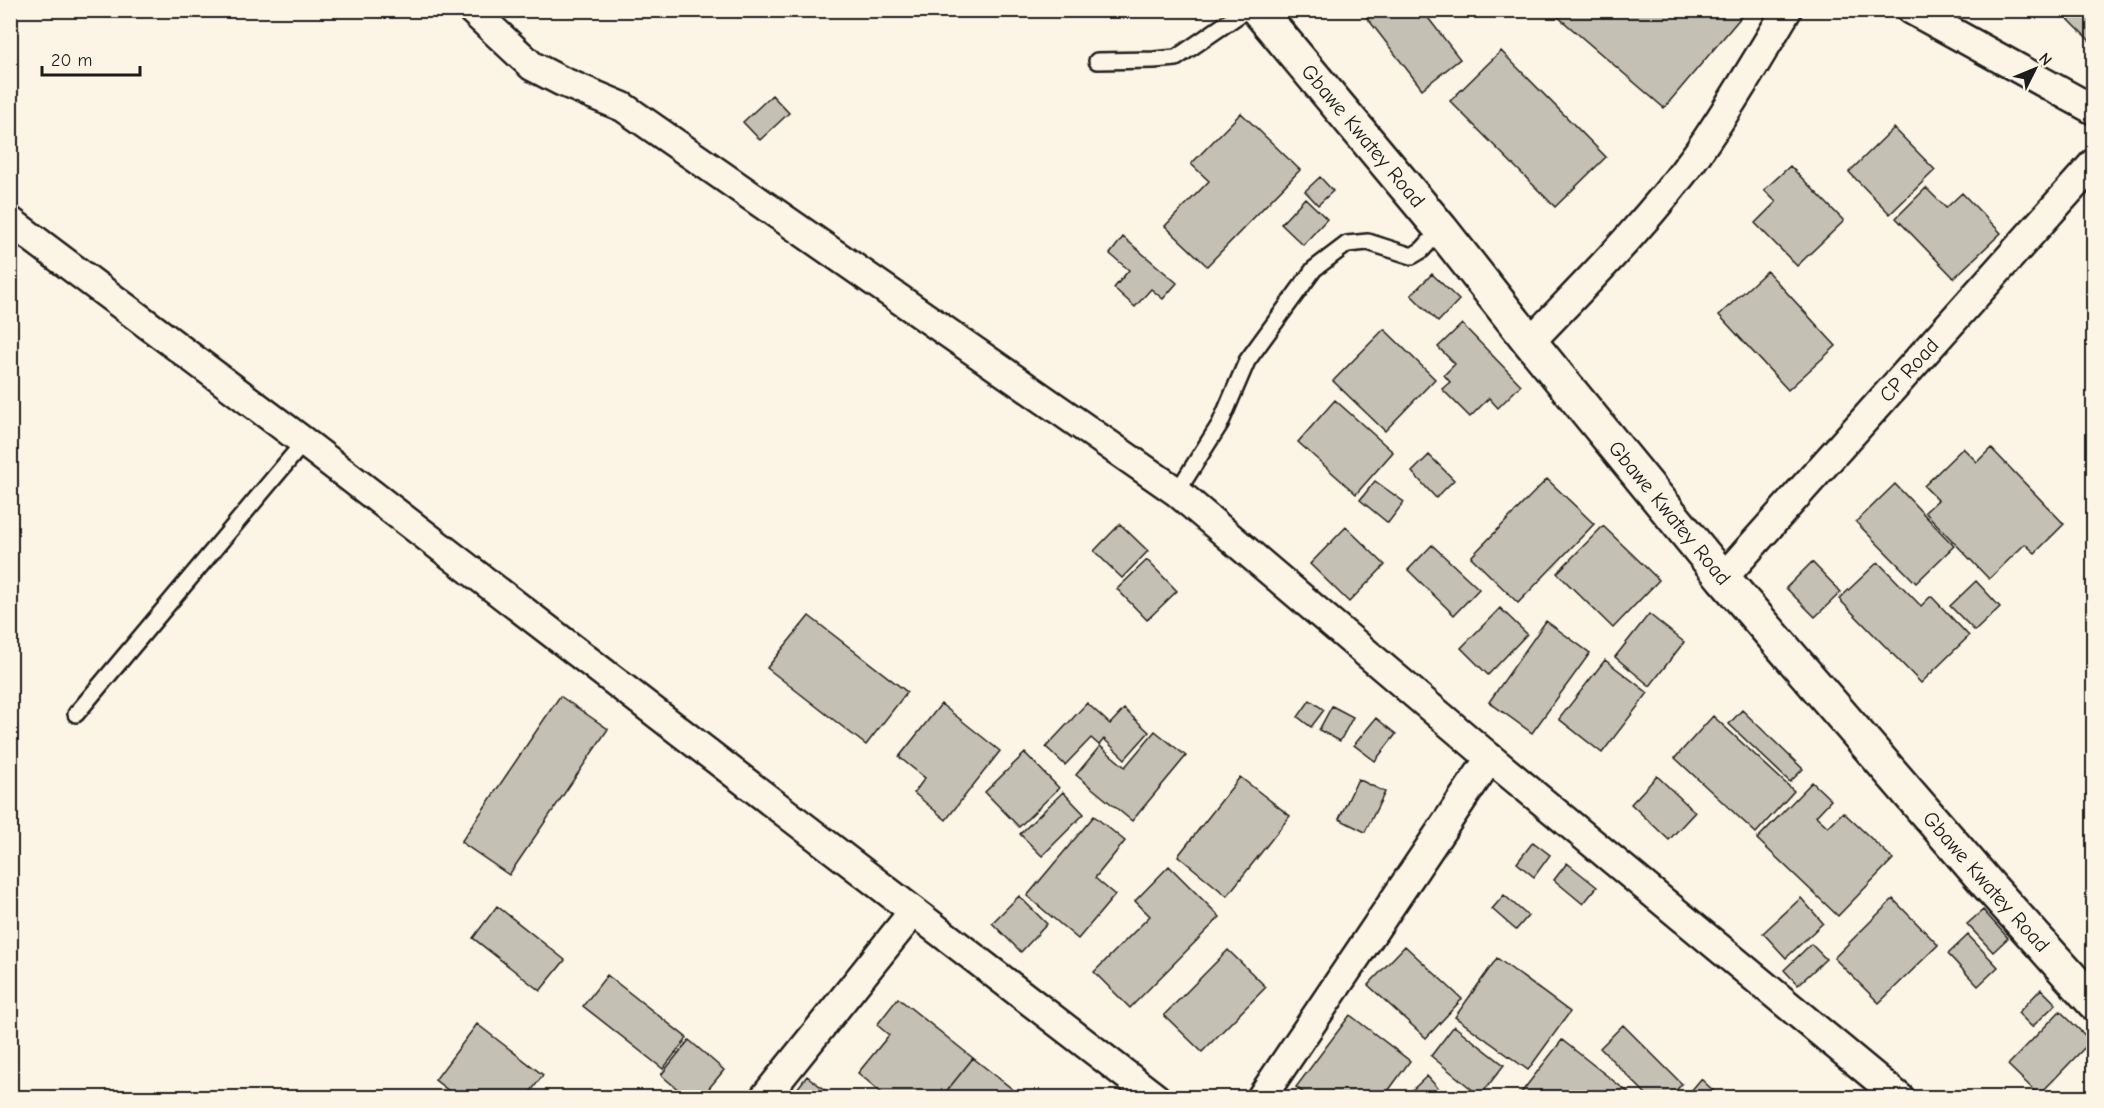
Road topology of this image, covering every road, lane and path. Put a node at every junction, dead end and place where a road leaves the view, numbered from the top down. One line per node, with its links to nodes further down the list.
1 (472, 10): 13 (street)
2 (1246, 10): 6 (lane)
3 (1258, 10): 10 (street, Gbawe Kwatey Road)
4 (1787, 10): 11 (street)
5 (1912, 10): 7 (street)
6 (1097, 61)
7 (2094, 110)
8 (2094, 163): 14 (street, CP Road)
9 (10, 221): 12 (street)
10 (1441, 229): 11 (street, Gbawe Kwatey Road); 13 (lane)
11 (1530, 342): 14 (street, Gbawe Kwatey Road)
12 (304, 442): 15 (lane); 17 (street)
13 (1177, 492): 16 (street)
14 (1723, 578): 18 (street, Gbawe Kwatey Road)
15 (76, 714)
16 (1490, 758): 21 (street); 22 (street)
17 (913, 912): 19 (street); 20 (street)
18 (2094, 1003)
19 (764, 1098)
20 (1156, 1098)
21 (1261, 1098)
22 (1900, 1098)

